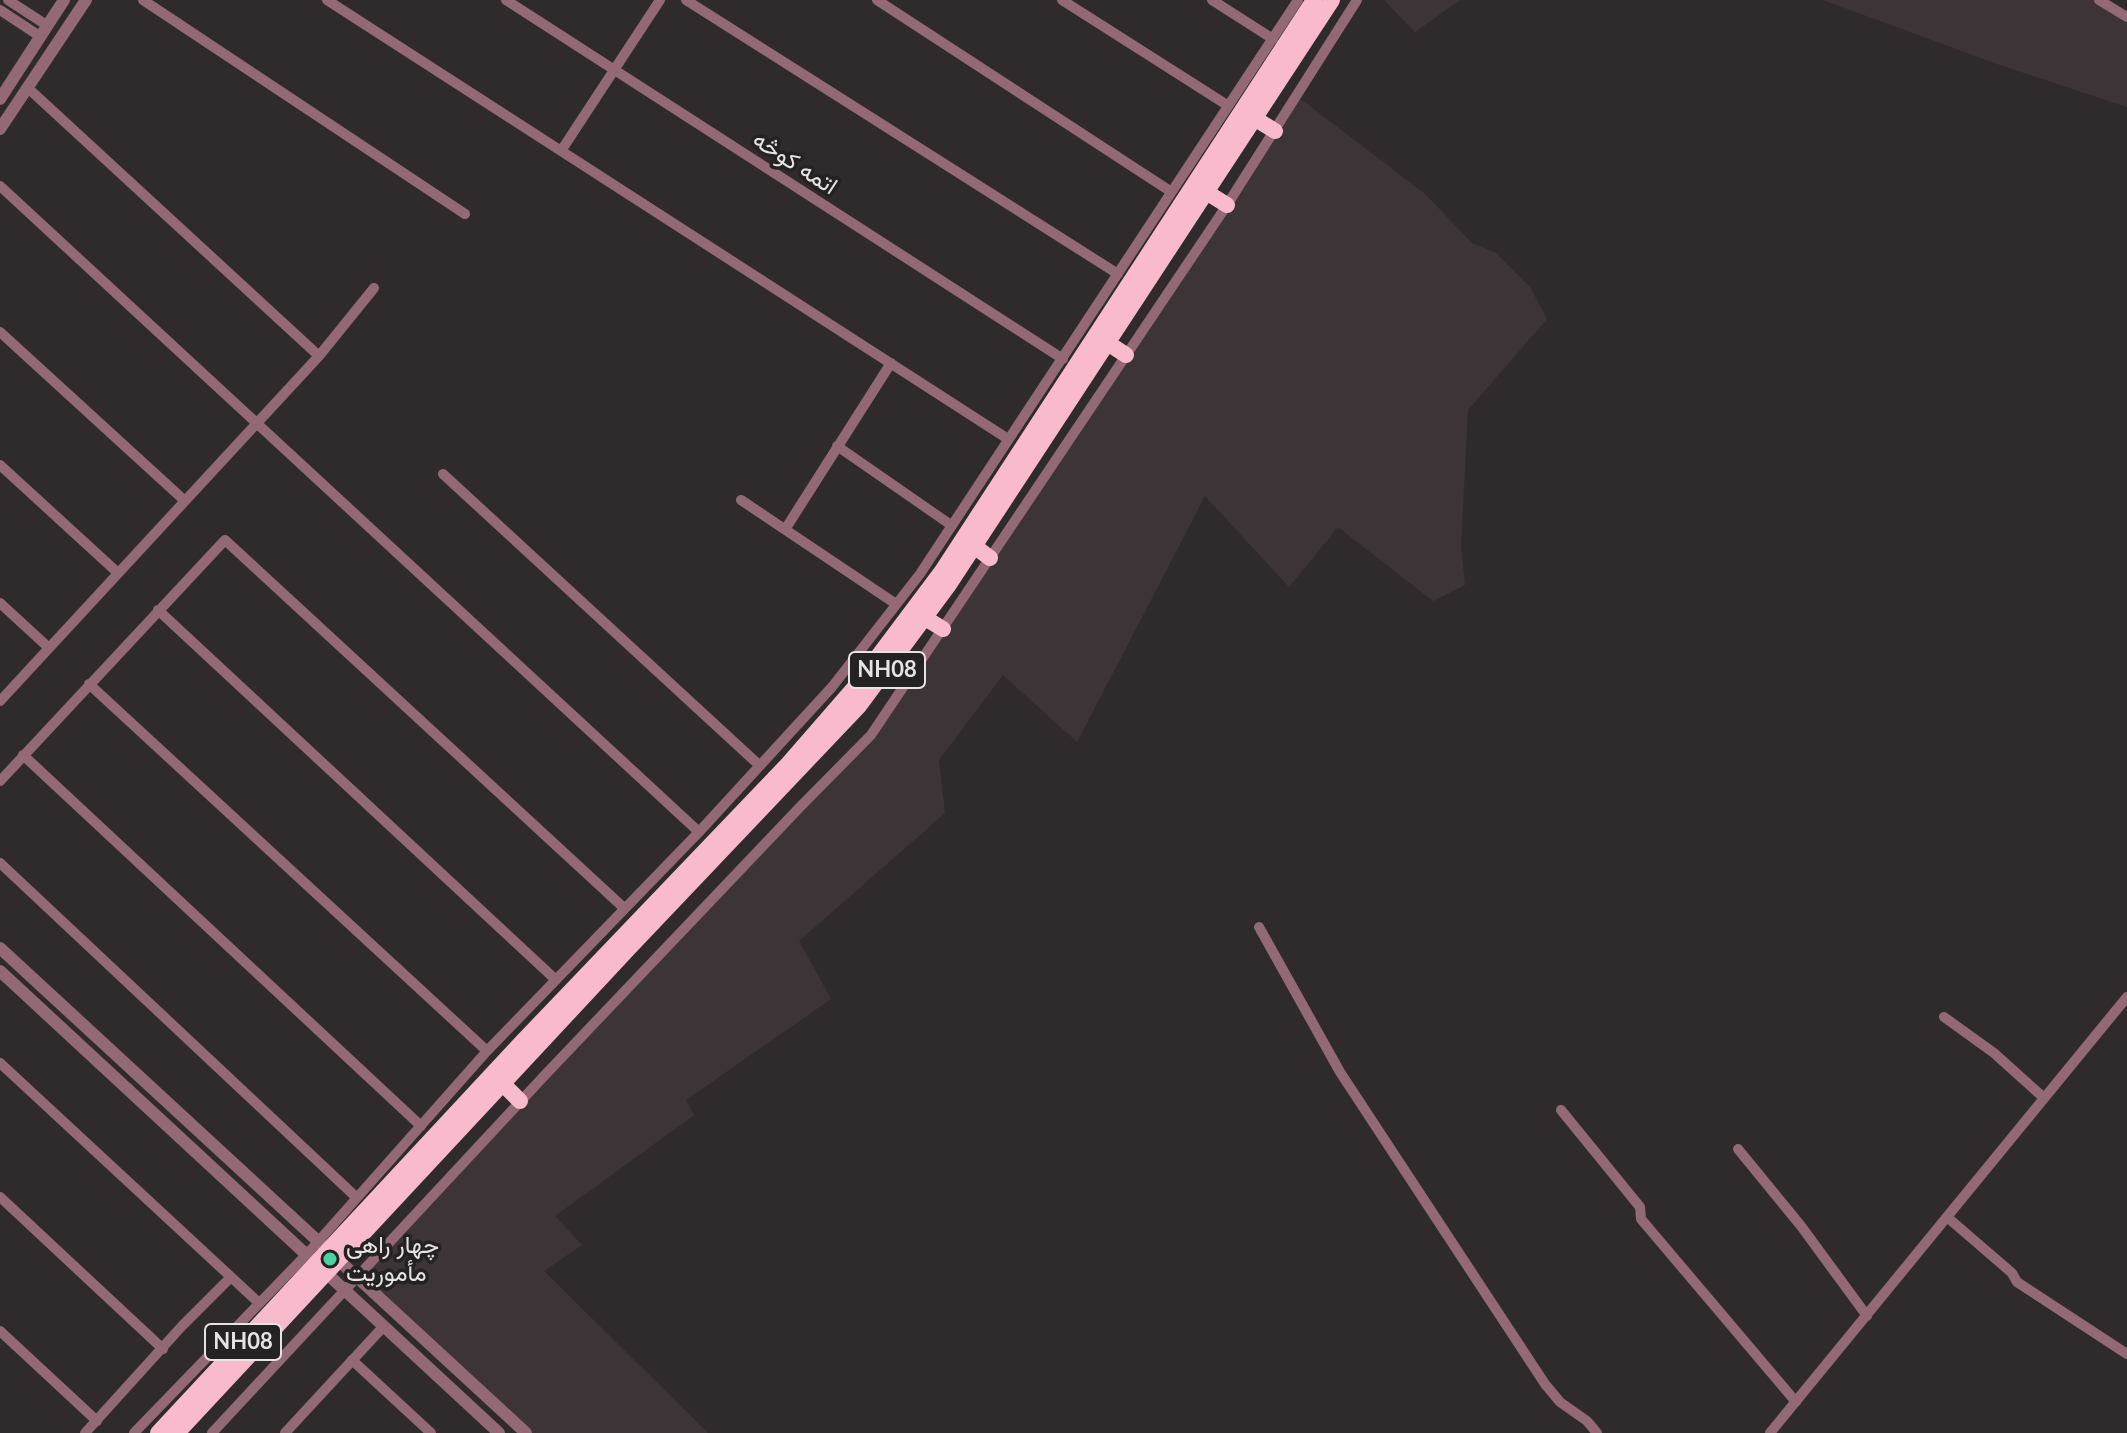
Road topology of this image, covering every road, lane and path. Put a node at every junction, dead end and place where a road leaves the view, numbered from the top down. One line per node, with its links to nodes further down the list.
1 (8, 0): 19 (street)
2 (64, 0): 19 (street)
3 (86, 0): 22 (street)
4 (143, 0): 33 (street)
5 (327, 0): 28 (street)
6 (506, 0): 21 (street, اتمه کوڅه)
7 (660, 0): 21 (street)
8 (686, 0): 34 (street)
9 (877, 0): 30 (street)
10 (1062, 0): 24 (street)
11 (1212, 0): 20 (street)
12 (1298, 0): 20 (street)
13 (1314, 0): 85 (highway, NH08)
14 (1332, 0): 25 (highway, NH08)
15 (1357, 0): 27 (street)
16 (2099, 0): 18 (street)
17 (0, 10): 19 (street)
18 (2127, 17)
19 (44, 31): 23 (street)
20 (1273, 39): 24 (street)
21 (614, 71): 28 (street); 40 (street, اتمه کوڅه)
22 (29, 89): 26 (street); 39 (street)
23 (0, 99)
24 (1227, 105): 30 (street)
25 (1254, 118): 27 (highway); 31 (highway, NH08)
26 (0, 129)
27 (1275, 131): 32 (street)
28 (561, 151): 41 (street)
29 (0, 186): 42 (street)
30 (1170, 191): 34 (street)
31 (1206, 192): 32 (highway); 37 (highway, NH08)
32 (1227, 205): 38 (street)
33 (465, 214)
34 (1118, 274): 40 (street)
35 (374, 288): 39 (street)
36 (0, 332): 48 (street)
37 (1106, 342): 38 (highway); 51 (highway, NH08)
38 (1126, 355): 52 (street)
39 (319, 356): 42 (street)
40 (1063, 359): 43 (street)
41 (891, 363): 43 (street); 44 (street)
42 (257, 424): 48 (street); 65 (street)
43 (1008, 439): 49 (street)
44 (837, 446): 49 (street); 50 (street)
45 (0, 465): 53 (street)
46 (443, 474): 63 (street)
47 (741, 500): 50 (street)
48 (185, 501): 53 (street)
49 (951, 525): 55 (street)
50 (786, 528): 55 (street)
51 (974, 546): 52 (highway); 57 (highway, NH08)
52 (990, 558): 58 (street)
53 (118, 573): 59 (street)
54 (0, 603): 59 (street)
55 (896, 604): 63 (street)
56 (158, 610): 60 (street); 67 (street); 71 (street)
57 (925, 618): 58 (highway); 76 (highway, NH08)
58 (943, 629): 78 (street)
59 (49, 648): 61 (street)
60 (89, 684): 62 (street); 74 (street)
61 (0, 701)
62 (23, 755): 64 (street); 80 (street)
63 (759, 765): 65 (street)
64 (0, 781)
65 (699, 832): 67 (street)
66 (0, 863): 83 (street)
67 (624, 908): 71 (street)
68 (1259, 927): 107 (street)
69 (0, 948): 85 (street)
70 (0, 971): 85 (street)
71 (556, 980): 74 (street)
72 (2127, 997): 77 (street)
73 (1944, 1017): 77 (street)
74 (487, 1051): 80 (street)
75 (0, 1063): 86 (street)
76 (503, 1084): 78 (highway); 85 (highway, NH08)
77 (2044, 1098): 84 (street)
78 (520, 1101): 87 (street)
79 (1561, 1110): 96 (street)
80 (421, 1126): 83 (street)
81 (1738, 1149): 90 (street)
82 (0, 1197): 93 (street)
83 (356, 1197): 85 (street)
84 (1947, 1217): 90 (street); 94 (street)
85 (323, 1256): 87 (street); 88 (street); 89 (street); 101 (highway, NH08); 102 (highway, NH08)
86 (231, 1277): 89 (street); 93 (street)
87 (356, 1277): 88 (street); 106 (street)
88 (345, 1290): 91 (street); 103 (street)
89 (258, 1302): 100 (street)
90 (1867, 1316): 96 (street)
91 (384, 1326): 95 (street); 105 (street)
92 (0, 1331): 97 (street)
93 (163, 1349): 97 (street)
94 (2127, 1354)
95 (352, 1360): 98 (street); 104 (street)
96 (1796, 1402): 108 (street)
97 (97, 1421): 99 (street)
98 (288, 1432)
99 (85, 1433)
100 (134, 1433)
101 (158, 1433)
102 (177, 1433)
103 (212, 1433)
104 (431, 1433)
105 (499, 1433)
106 (526, 1433)
107 (1597, 1433)
108 (1770, 1433)

